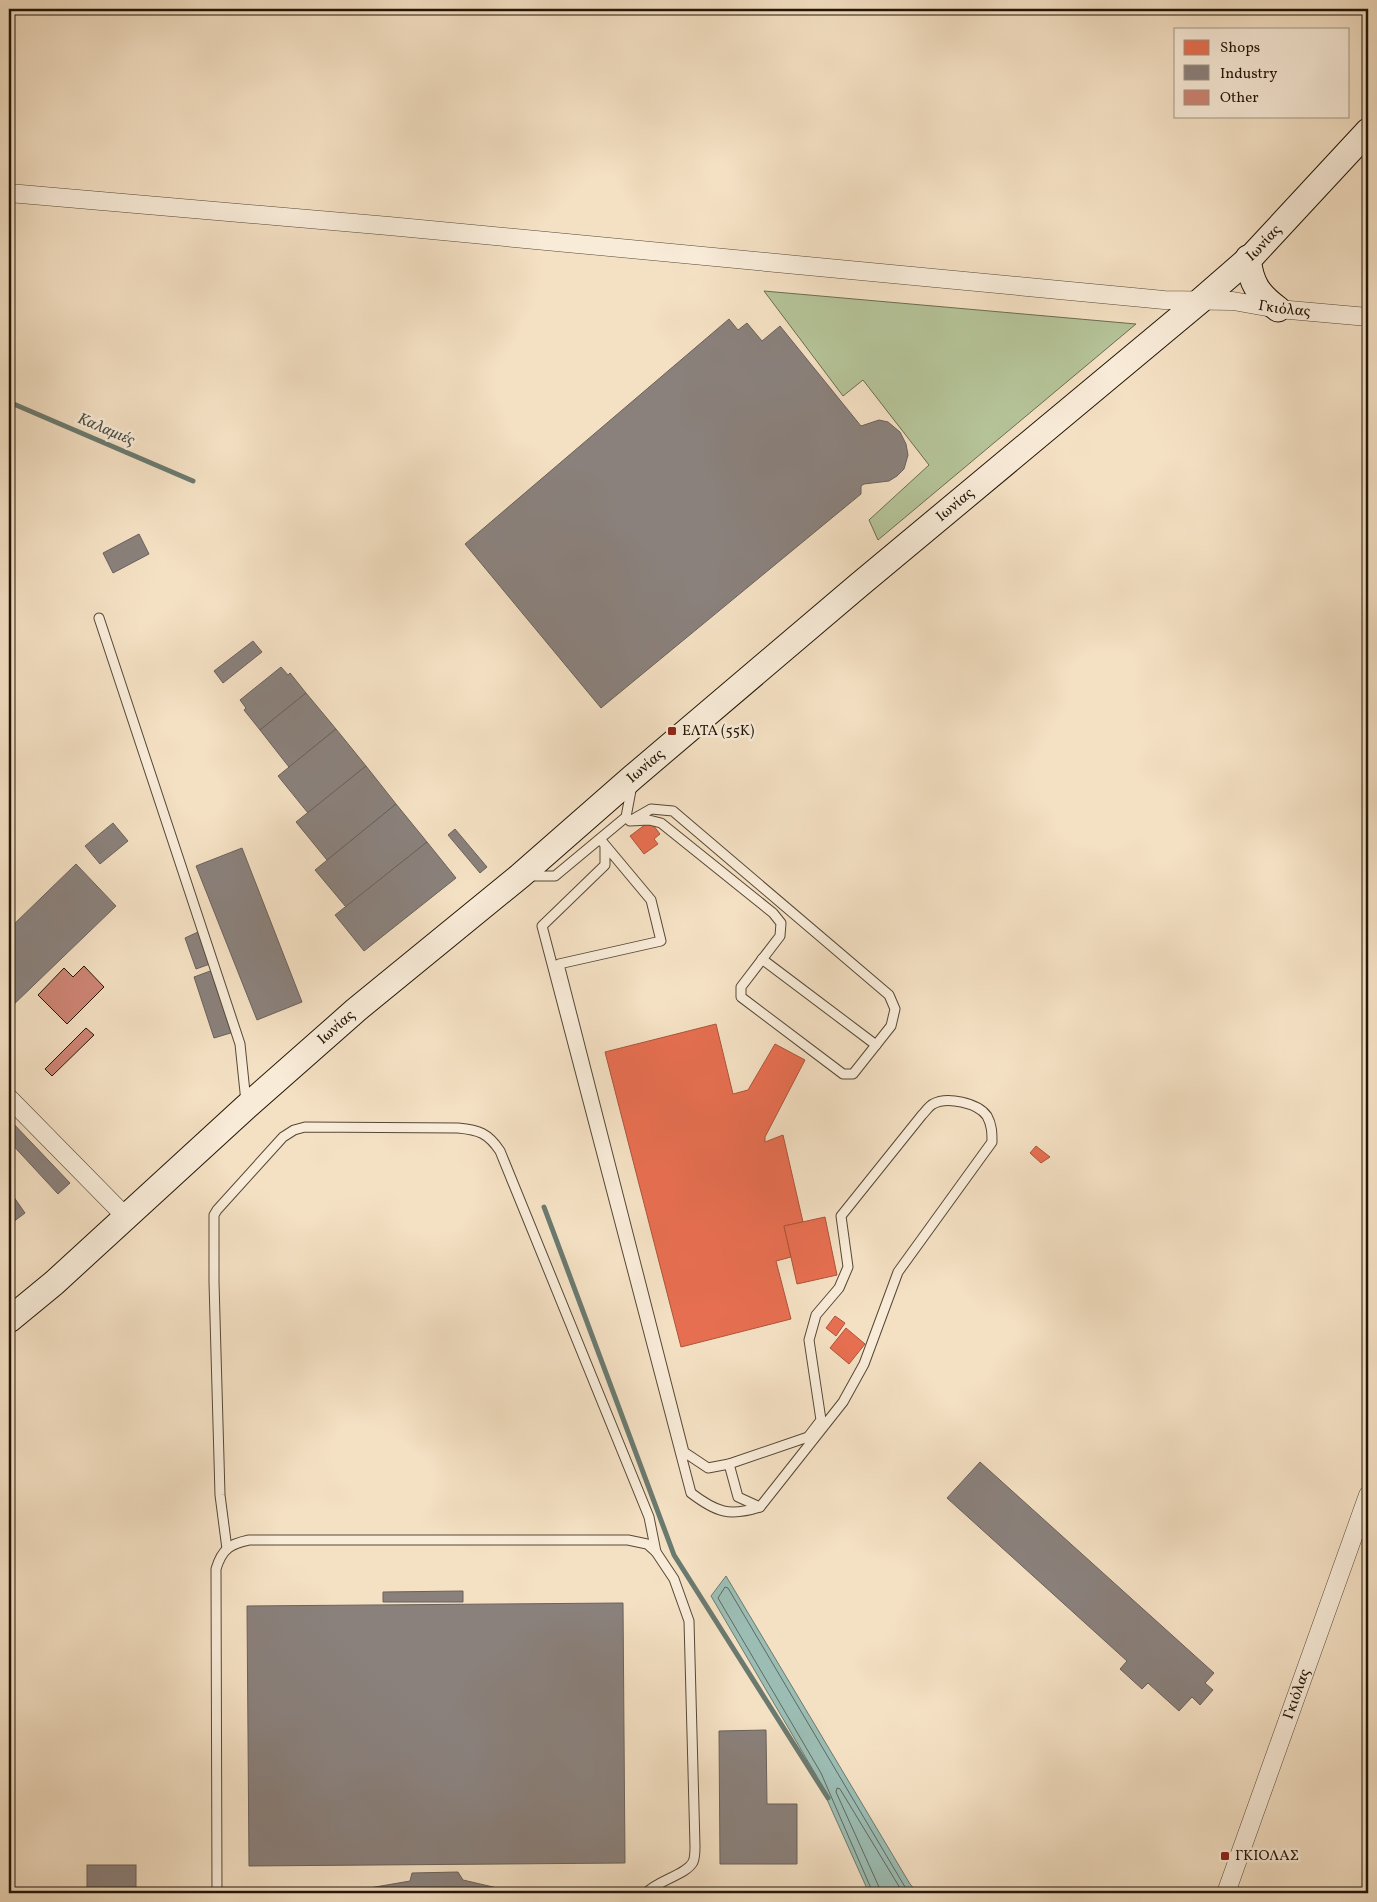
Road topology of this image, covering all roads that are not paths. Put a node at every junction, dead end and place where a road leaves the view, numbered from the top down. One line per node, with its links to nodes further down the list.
1 (1368, 131): 3 (street, Ιωνίας)
2 (9, 193): 4 (street, Γκιόλας)
3 (1248, 258): 4 (street, Ιωνίας); 5 (street)
4 (1200, 301): 5 (street, Γκιόλας); 8 (street, Ιωνίας)
5 (1278, 309): 6 (street, Γκιόλας)
6 (1368, 317)
7 (99, 618): 15 (lane)
8 (633, 777): 9 (lane); 11 (street, Ιωνίας)
9 (628, 819): 10 (lane); 12 (lane); 13 (lane)
10 (602, 842): 11 (lane); 18 (lane); 20 (lane)
11 (520, 876): 15 (street, Ιωνίας)
12 (762, 959): 13 (lane); 13 (lane)
13 (876, 1045)
14 (9, 1098): 16 (street)
15 (246, 1107): 16 (street, Ιωνίας)
16 (126, 1217): 17 (street, Ιωνίας)
17 (9, 1320)
18 (729, 1464): 20 (lane); 20 (lane)
19 (1368, 1495): 25 (street, Γκιόλας)
20 (760, 1508)
21 (227, 1549): 22 (lane); 22 (lane); 23 (lane)
22 (656, 1552): 24 (lane)
23 (217, 1893)
24 (646, 1893)
25 (1226, 1893)

